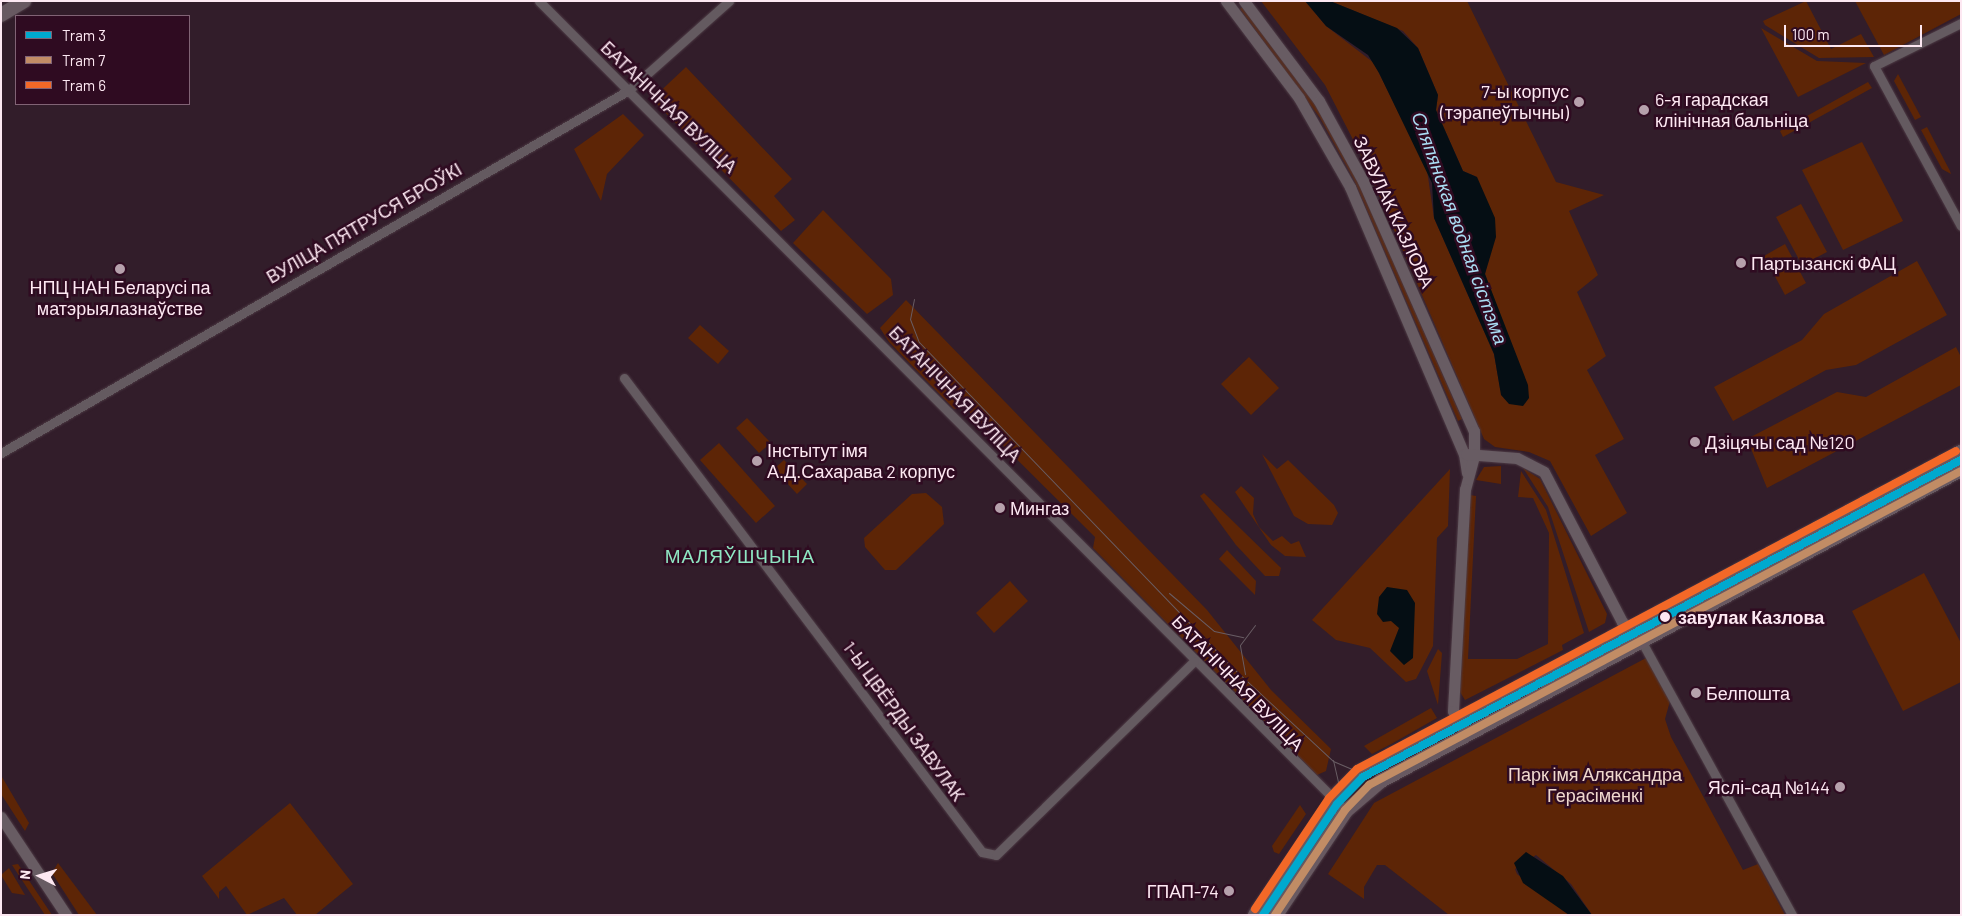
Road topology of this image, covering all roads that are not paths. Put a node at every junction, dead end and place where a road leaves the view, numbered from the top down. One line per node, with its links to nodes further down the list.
1 (24, 1): 6 (main road)
2 (539, 1): 8 (street, БАТАНІЧНАЯ ВУЛІЦА)
3 (729, 1): 8 (street, ВУЛІЦА ПЯТРУСЯ БРОЎКІ)
4 (1244, 1): 13 (main road, ЗАВУЛАК КАЗЛОВА)
5 (1230, 3): 13 (main road, ЗАВУЛАК КАЗЛОВА)
6 (1, 15)
7 (1961, 23): 9 (street)
8 (629, 90): 11 (street, ВУЛІЦА ПЯТРУСЯ БРОЎКІ); 17 (street, БАТАНІЧНАЯ ВУЛІЦА)
9 (1961, 226)
10 (624, 378): 17 (street, 1-Ы ЦВЁРДЫ ЗАВУЛАК)
11 (1, 452)
12 (1961, 452): 15 (main road)
13 (1469, 455): 15 (main road); 18 (main road, ЗАВУЛАК КАЗЛОВА)
14 (1961, 470): 16 (main road)
15 (1630, 629): 16 (main road); 18 (main road)
16 (1642, 642): 19 (main road); 26 (street)
17 (1194, 661): 20 (street, БАТАНІЧНАЯ ВУЛІЦА)
18 (1458, 720): 19 (main road, ЗАВУЛАК КАЗЛОВА); 20 (main road)
19 (1466, 734): 21 (main road)
20 (1333, 800): 21 (street, БАТАНІЧНАЯ ВУЛІЦА); 24 (main road)
21 (1346, 811): 25 (main road)
22 (1, 817): 23 (main road)
23 (66, 915)
24 (1255, 915)
25 (1276, 915)
26 (1792, 915)

